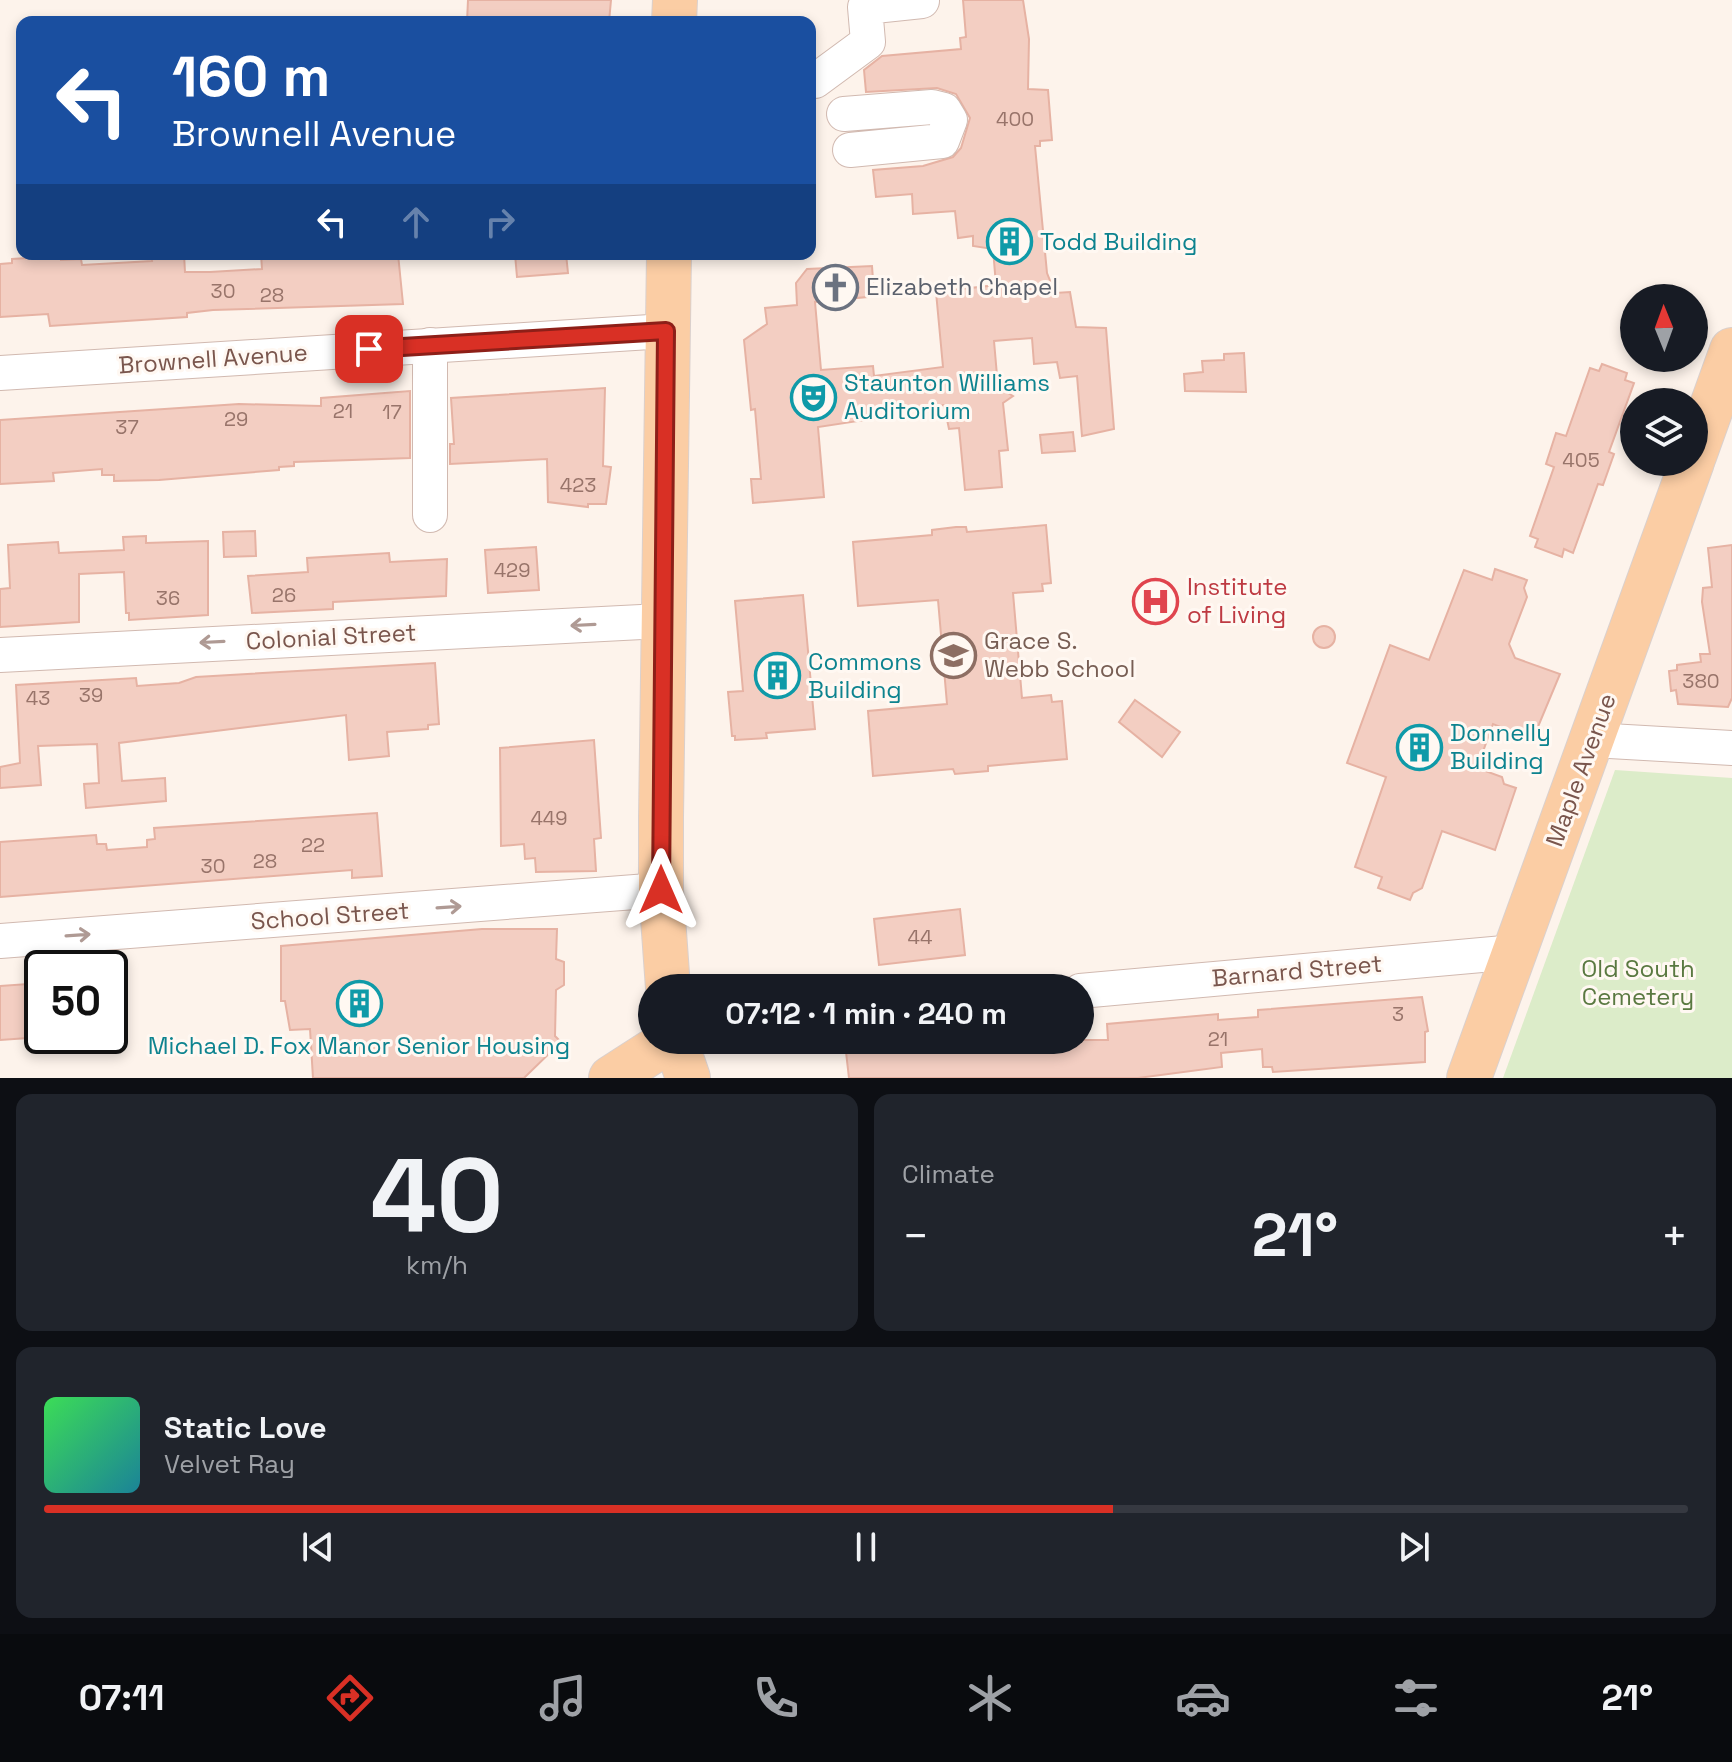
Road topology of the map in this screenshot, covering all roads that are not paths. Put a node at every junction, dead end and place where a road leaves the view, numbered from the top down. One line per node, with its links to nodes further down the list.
1 (922, 1): 2 (street)
2 (816, 80)
3 (844, 114): 4 (street)
4 (850, 150)
5 (669, 260): 6 (main road)
6 (666, 331): 7 (street, Brownell Avenue); 13 (main road)
7 (430, 345): 8 (street, Brownell Avenue); 12 (street)
8 (0, 373)
9 (1728, 374): 10 (main road)
10 (1708, 422)
11 (1687, 476): 15 (main road, Maple Avenue)
12 (430, 515)
13 (661, 621): 14 (street, Colonial Street, one-way to 14); 17 (main road)
14 (0, 655)
15 (1592, 740): 16 (street); 19 (main road, Maple Avenue)
16 (1732, 748)
17 (661, 890): 18 (street, School Street, one-way to 17); 20 (main road)
18 (0, 941)
19 (1515, 952): 21 (street, Barnard Street); 26 (main road, Maple Avenue)
20 (667, 974)
21 (1094, 990)
22 (650, 1054): 24 (main road)
23 (679, 1054): 25 (main road)
24 (611, 1078)
25 (688, 1078)
26 (1469, 1078)

